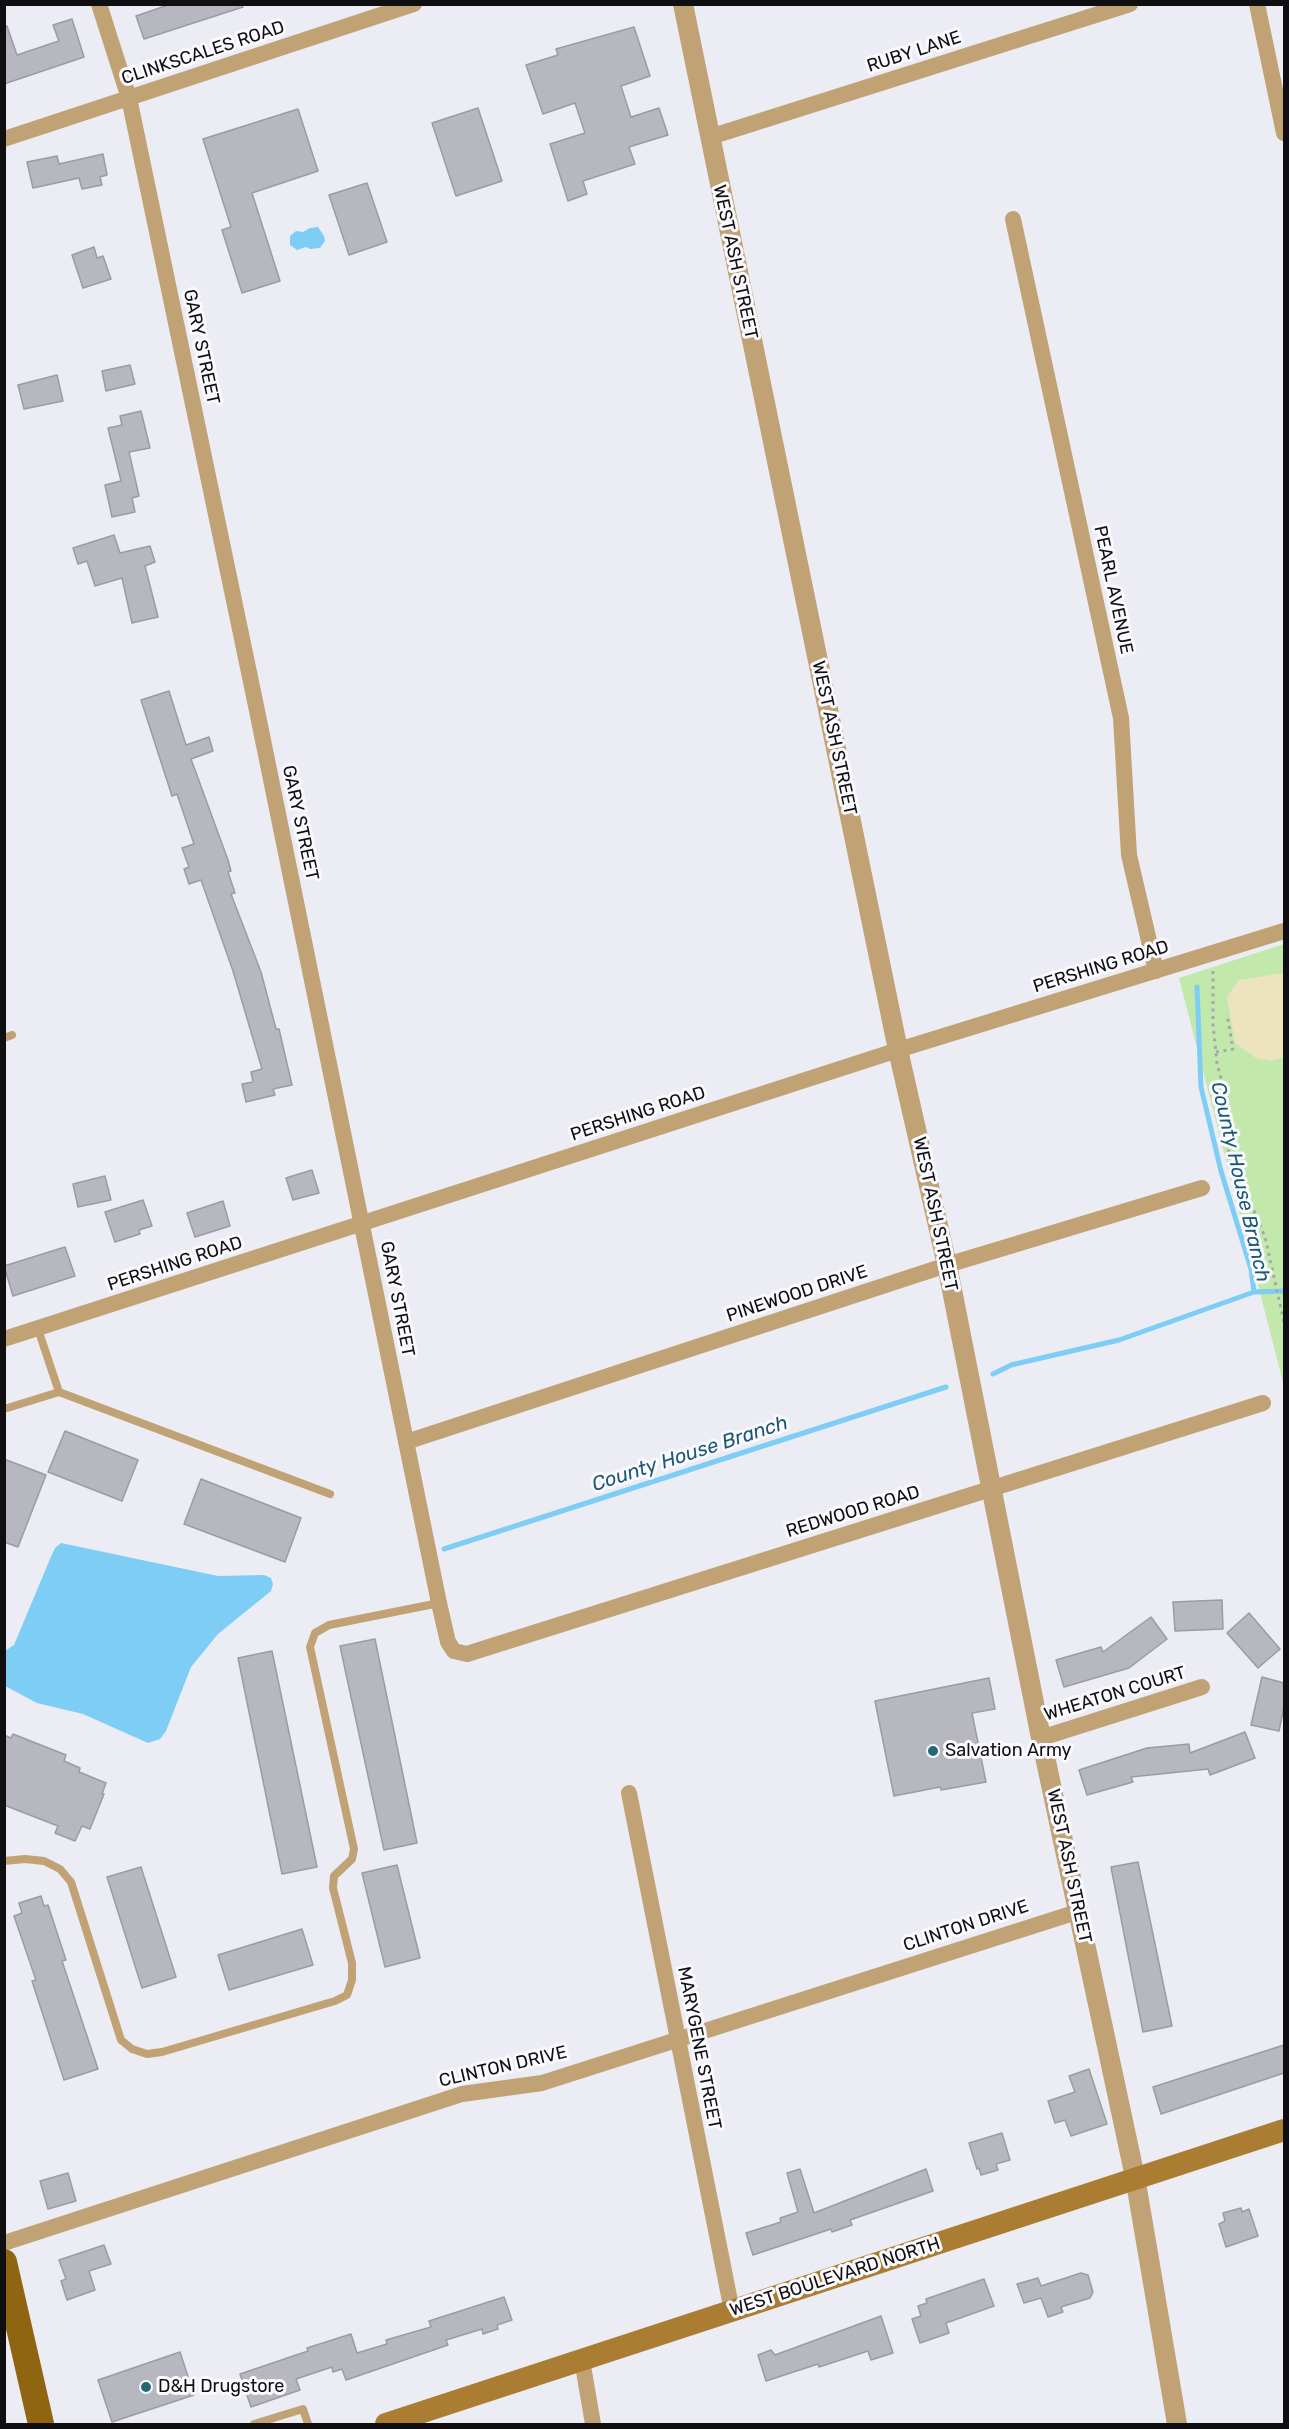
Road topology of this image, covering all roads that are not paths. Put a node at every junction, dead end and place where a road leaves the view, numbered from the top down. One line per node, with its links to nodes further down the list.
1 (99, 4): 6 (street, GARY STREET)
2 (414, 4): 6 (street, CLINKSCALES ROAD)
3 (683, 4): 8 (street, WEST ASH STREET)
4 (1130, 4): 8 (street, RUBY LANE)
5 (1257, 4): 7 (street)
6 (129, 98): 9 (street, CLINKSCALES ROAD); 15 (street, GARY STREET)
7 (1284, 133)
8 (710, 137): 13 (street, WEST ASH STREET)
9 (4, 139)
10 (1013, 219): 12 (street, PEARL AVENUE)
11 (1284, 931): 12 (street, PERSHING ROAD)
12 (1156, 971): 13 (street, PERSHING ROAD)
13 (898, 1050): 15 (street, PERSHING ROAD); 16 (street, WEST ASH STREET)
14 (1202, 1188): 16 (street, PINEWOOD DRIVE)
15 (362, 1224): 17 (street, PERSHING ROAD); 22 (street, GARY STREET)
16 (947, 1265): 22 (street, PINEWOOD DRIVE); 23 (street, WEST ASH STREET)
17 (38, 1329): 18 (street, PERSHING ROAD); 19 (lane)
18 (4, 1339)
19 (59, 1392): 21 (lane); 24 (lane)
20 (1263, 1403): 23 (street, REDWOOD ROAD)
21 (4, 1409)
22 (406, 1442): 25 (street, GARY STREET)
23 (991, 1490): 26 (street, REDWOOD ROAD); 28 (street, WEST ASH STREET)
24 (330, 1494)
25 (439, 1603): 26 (street, GARY STREET); 30 (lane)
26 (454, 1651)
27 (1202, 1687): 28 (street, WHEATON COURT)
28 (1041, 1738): 31 (street, WEST ASH STREET)
29 (629, 1793): 32 (street, MARYGENE STREET)
30 (4, 1861)
31 (1080, 1911): 32 (street, CLINTON DRIVE); 34 (street, WEST ASH STREET)
32 (677, 2038): 35 (street, CLINTON DRIVE); 37 (street, MARYGENE STREET)
33 (1284, 2130): 34 (main road, WEST BOULEVARD NORTH)
34 (1135, 2177): 37 (main road, WEST BOULEVARD NORTH); 44 (street, WEST ASH STREET)
35 (4, 2243)
36 (4, 2262): 39 (main road)
37 (732, 2311): 38 (main road, WEST BOULEVARD NORTH)
38 (582, 2360): 42 (main road, WEST BOULEVARD NORTH); 43 (street)
39 (41, 2424)
40 (254, 2424): 41 (lane)
41 (308, 2424)
42 (386, 2424)
43 (593, 2424)
44 (1177, 2424)

